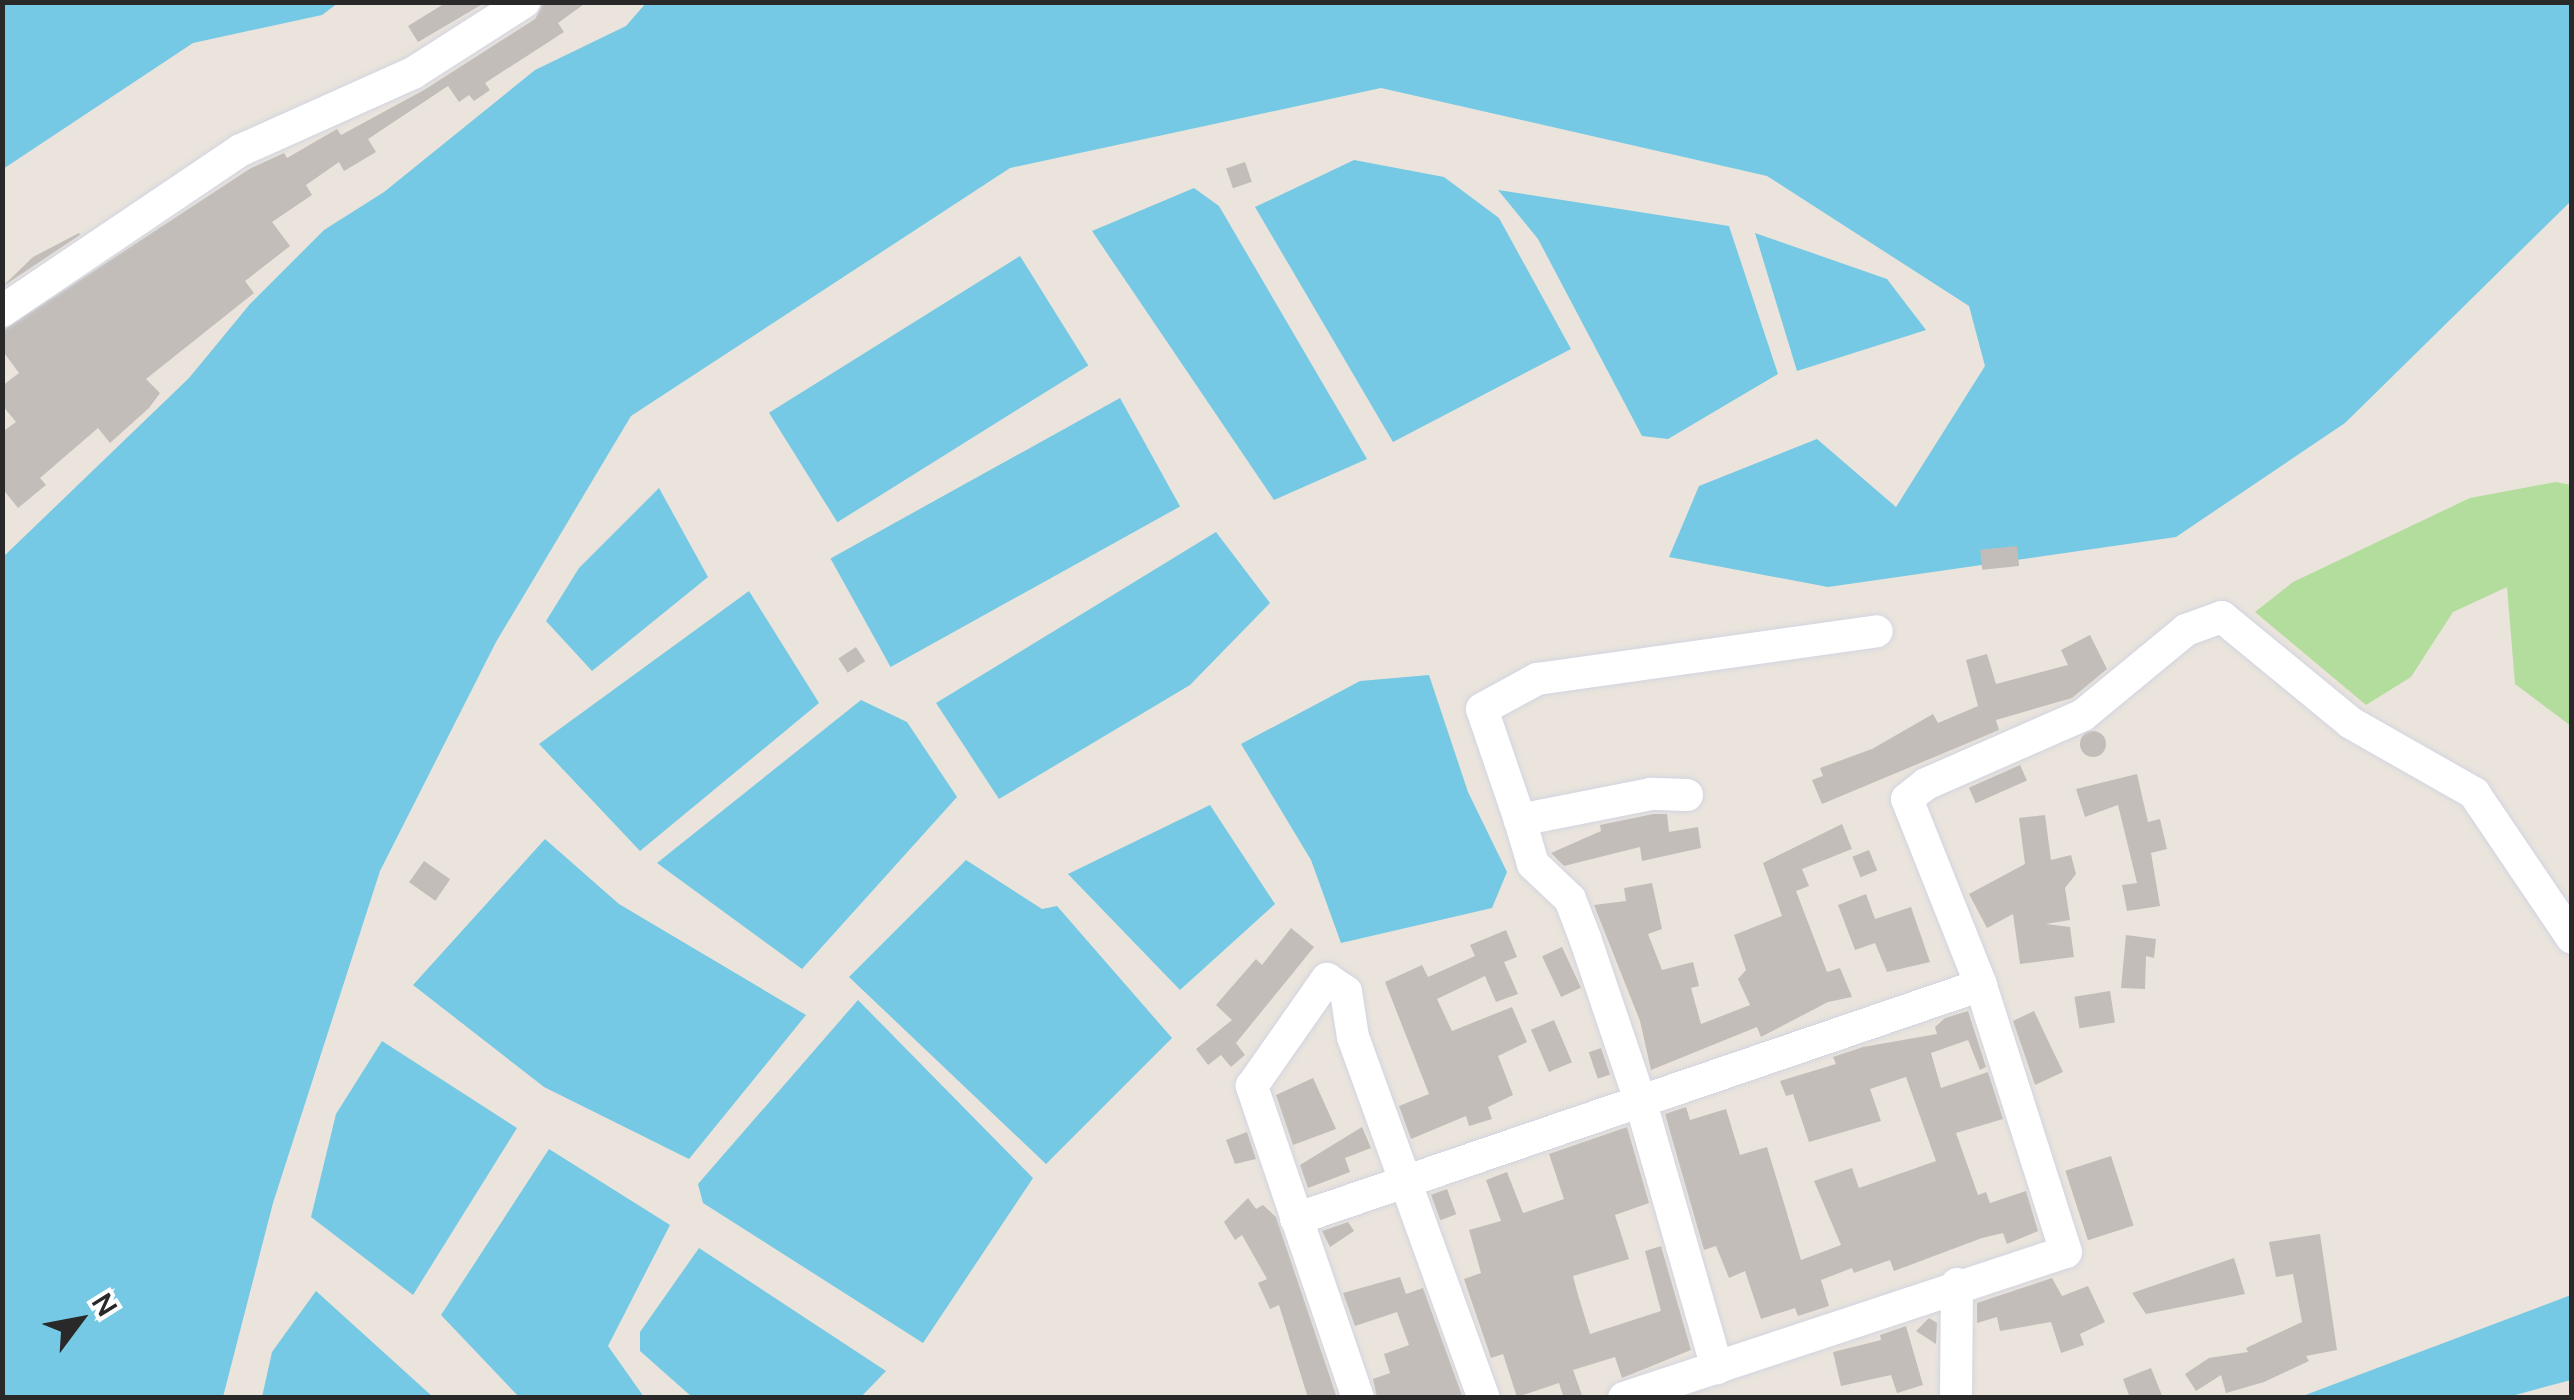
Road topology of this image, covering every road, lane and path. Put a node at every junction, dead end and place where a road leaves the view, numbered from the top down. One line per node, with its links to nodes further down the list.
1 (524, 2): 2 (street)
2 (2, 311)
3 (1877, 632): 5 (street)
4 (1687, 794): 5 (street)
5 (1520, 820): 8 (street)
6 (2572, 938): 7 (street)
7 (1981, 985): 8 (street); 11 (street)
8 (1641, 1103): 9 (street); 12 (street)
9 (1406, 1179): 10 (street); 10 (street); 14 (street)
10 (1296, 1219): 13 (street)
11 (1957, 1284): 12 (street); 16 (street)
12 (1717, 1368): 15 (street)
13 (1358, 1398)
14 (1484, 1398)
15 (1624, 1398)
16 (1956, 1398)

